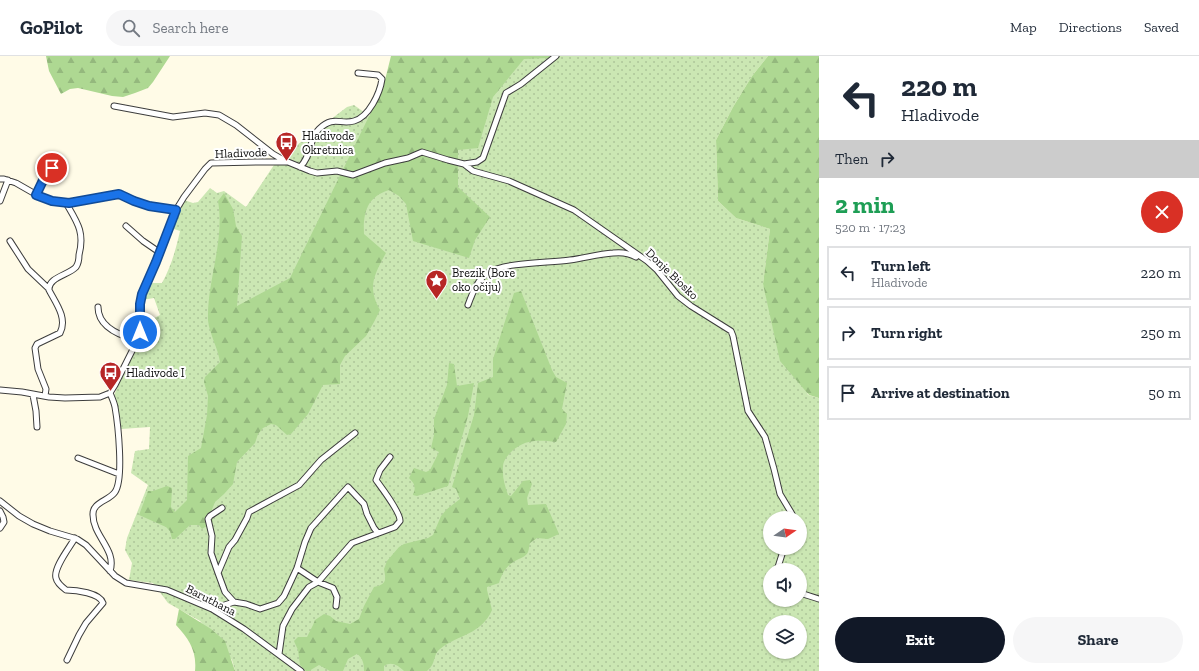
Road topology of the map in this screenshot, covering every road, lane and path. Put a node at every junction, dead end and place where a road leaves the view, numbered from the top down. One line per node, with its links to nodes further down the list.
1 (556, 56): 6 (street)
2 (358, 73): 7 (street)
3 (114, 106): 5 (street)
4 (57, 161): 10 (street)
5 (288, 162): 7 (street, Hladivode); 13 (street, Hladivode)
6 (464, 164): 7 (street, Hladivode); 17 (street, Donje Biosko)
7 (300, 167)
8 (0, 179): 9 (street)
9 (8, 180): 10 (street); 11 (street)
10 (36, 195): 12 (street)
11 (0, 201)
12 (66, 203): 13 (street); 18 (street)
13 (176, 210): 16 (street, Hladivode)
14 (126, 226): 16 (street)
15 (10, 241): 18 (street)
16 (160, 252): 21 (street, Hladivode)
17 (647, 261): 19 (street); 33 (street, Donje Biosko)
18 (48, 288): 25 (street)
19 (468, 305)
20 (98, 307): 21 (street)
21 (138, 340): 23 (street, Hladivode)
22 (0, 390): 24 (street)
23 (110, 393): 25 (street); 30 (street)
24 (33, 394): 25 (street); 26 (street)
25 (45, 396)
26 (37, 427)
27 (355, 433): 40 (street)
28 (390, 457): 36 (street)
29 (78, 458): 30 (street)
30 (119, 473): 39 (street)
31 (0, 501): 37 (street, Baruthana)
32 (222, 508): 40 (street)
33 (790, 511)
34 (0, 512): 35 (street)
35 (0, 528)
36 (378, 533): 38 (street); 41 (street)
37 (75, 538): 39 (street, Baruthana); 48 (street)
38 (297, 568): 41 (street); 44 (street)
39 (110, 571): 46 (street, Baruthana)
40 (218, 573): 44 (street)
41 (318, 582): 45 (street); 47 (street)
42 (807, 595): 43 (street)
43 (819, 599)
44 (234, 602): 46 (street)
45 (336, 606)
46 (212, 610): 47 (street, Baruthana)
47 (279, 654): 49 (street, Baruthana)
48 (67, 660)
49 (301, 671)

